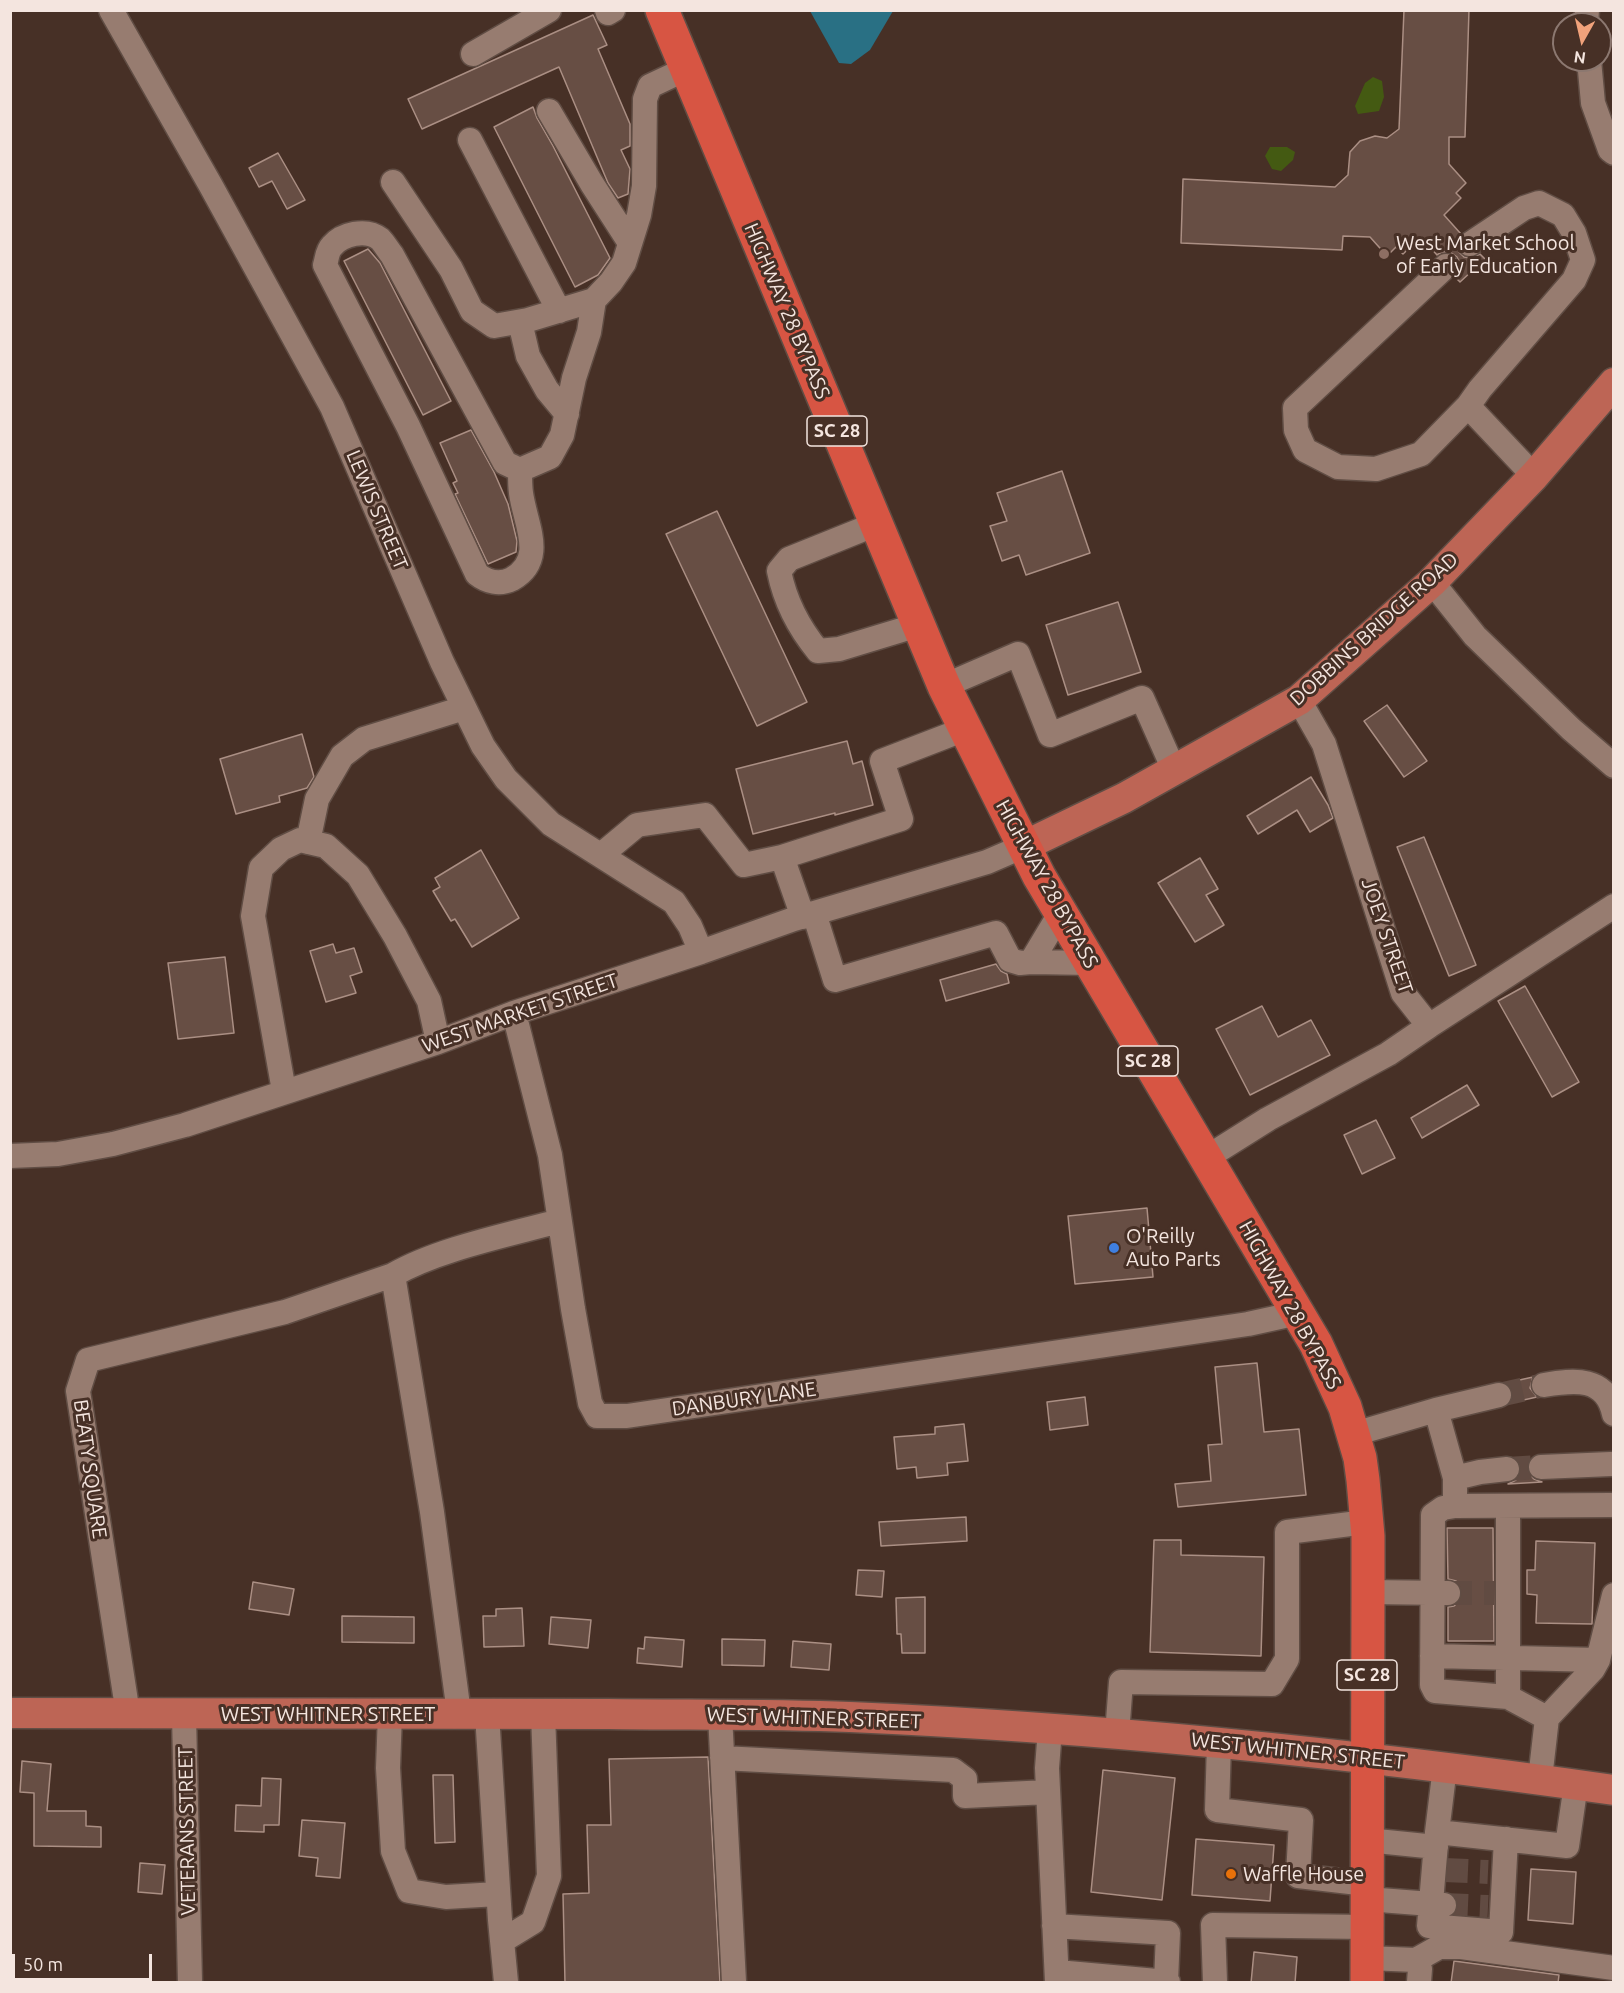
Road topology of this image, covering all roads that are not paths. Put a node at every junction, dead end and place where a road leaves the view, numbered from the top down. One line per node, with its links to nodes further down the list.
1 (111, 10): 29 (street, LEWIS STREET)
2 (549, 10): 6 (street)
3 (607, 10): 4 (street)
4 (613, 10)
5 (662, 10): 7 (highway, HIGHWAY 28 BYPASS / SC 28)
6 (473, 54)
7 (686, 69): 13 (street); 24 (highway, HIGHWAY 28 BYPASS / SC 28)
8 (1590, 72): 11 (street)
9 (549, 111): 13 (street)
10 (470, 140): 17 (street)
11 (1614, 153)
12 (393, 182): 18 (street)
13 (630, 243): 16 (street)
14 (1470, 244): 20 (street)
15 (1446, 266): 20 (street)
16 (594, 300): 17 (street); 21 (street)
17 (559, 311): 18 (street)
18 (520, 322): 21 (street)
19 (1614, 383): 23 (main road, DOBBINS BRIDGE ROAD)
20 (1468, 406): 23 (street)
21 (567, 414): 22 (street)
22 (520, 470): 22 (street)
23 (1534, 476): 25 (main road, DOBBINS BRIDGE ROAD)
24 (876, 524): 26 (highway, HIGHWAY 28 BYPASS / SC 28); 26 (street)
25 (1432, 582): 28 (main road, DOBBINS BRIDGE ROAD); 31 (street)
26 (918, 625): 27 (highway, HIGHWAY 28 BYPASS / SC 28)
27 (944, 686): 30 (highway, HIGHWAY 28 BYPASS / SC 28); 32 (street)
28 (1299, 700): 32 (main road, DOBBINS BRIDGE ROAD); 44 (street, JOEY STREET)
29 (464, 708): 33 (street); 35 (street, LEWIS STREET)
30 (965, 729): 34 (highway, HIGHWAY 28 BYPASS / SC 28); 36 (street)
31 (1614, 766)
32 (1174, 770): 34 (main road, DOBBINS BRIDGE ROAD)
33 (308, 842): 45 (street); 46 (street)
34 (1024, 846): 38 (highway, HIGHWAY 28 BYPASS / SC 28); 39 (street, WEST MARKET STREET)
35 (601, 855): 36 (street); 40 (street, LEWIS STREET)
36 (782, 857): 39 (street)
37 (1614, 906): 44 (street)
38 (1061, 912): 41 (street); 42 (highway, HIGHWAY 28 BYPASS / SC 28)
39 (809, 915): 40 (street, WEST MARKET STREET); 41 (street)
40 (701, 952): 43 (street, WEST MARKET STREET)
41 (1031, 962): 42 (street)
42 (1091, 963): 48 (highway, HIGHWAY 28 BYPASS / SC 28)
43 (514, 1013): 45 (street, WEST MARKET STREET); 49 (street, DANBURY LANE)
44 (1429, 1026): 48 (street)
45 (438, 1042): 46 (street, WEST MARKET STREET)
46 (284, 1091): 47 (street, WEST MARKET STREET)
47 (10, 1156)
48 (1206, 1158): 51 (highway, HIGHWAY 28 BYPASS / SC 28)
49 (559, 1221): 50 (street, BEATY SQUARE); 51 (street, DANBURY LANE)
50 (393, 1275): 73 (street, BEATY SQUARE); 75 (street)
51 (1298, 1313): 56 (highway, HIGHWAY 28 BYPASS / SC 28)
52 (1544, 1385): 55 (street)
53 (1499, 1395): 54 (street)
54 (1436, 1410): 56 (street); 60 (street)
55 (1614, 1414)
56 (1354, 1434): 64 (highway, HIGHWAY 28 BYPASS / SC 28)
57 (1612, 1460): 58 (street); 63 (street)
58 (1541, 1467)
59 (1507, 1469): 60 (street)
60 (1455, 1478): 61 (street)
61 (1455, 1506): 62 (street); 66 (street)
62 (1508, 1506): 63 (street); 69 (street)
63 (1612, 1508)
64 (1366, 1522): 65 (highway, HIGHWAY 28 BYPASS / SC 28); 81 (street)
65 (1368, 1592): 66 (street); 83 (highway, HIGHWAY 28 BYPASS / SC 28)
66 (1440, 1593): 68 (street)
67 (1614, 1595): 70 (street)
68 (1432, 1656): 69 (street); 71 (street)
69 (1508, 1657): 70 (street); 71 (street)
70 (1598, 1660): 79 (street)
71 (1508, 1697): 79 (street)
72 (10, 1713): 73 (main road, WEST WHITNER STREET)
73 (128, 1714): 77 (main road, WEST WHITNER STREET)
74 (390, 1714): 75 (main road, WEST WHITNER STREET); 77 (main road, WEST WHITNER STREET); 93 (street)
75 (473, 1714): 76 (main road, WEST WHITNER STREET); 93 (street)
76 (543, 1714): 78 (main road, WEST WHITNER STREET); 97 (street)
77 (184, 1715): 102 (street, VETERANS STREET)
78 (720, 1715): 80 (main road, WEST WHITNER STREET); 84 (street)
79 (1547, 1718): 86 (street)
80 (1050, 1729): 81 (main road, WEST WHITNER STREET); 89 (street)
81 (1117, 1734): 82 (main road, WEST WHITNER STREET)
82 (1220, 1743): 83 (main road, WEST WHITNER STREET); 96 (street)
83 (1366, 1757): 85 (main road, WEST WHITNER STREET); 91 (highway, SC 28)
84 (722, 1758): 89 (street); 104 (street)
85 (1445, 1767): 86 (main road, WEST WHITNER STREET); 92 (street)
86 (1540, 1779): 87 (main road, WEST WHITNER STREET)
87 (1576, 1784): 88 (main road, WEST WHITNER STREET); 90 (street)
88 (1614, 1790)
89 (1048, 1792): 95 (street)
90 (1506, 1839): 92 (street); 94 (street)
91 (1367, 1840): 92 (street); 96 (highway, SC 28)
92 (1438, 1855): 94 (street)
93 (498, 1894): 97 (street)
94 (1438, 1904): 96 (street)
95 (1054, 1926): 100 (street); 101 (street)
96 (1367, 1930): 99 (street); 105 (street)
97 (502, 1941): 103 (street)
98 (1614, 1968): 99 (street)
99 (1418, 1971)
100 (1057, 1977): 101 (street)
101 (1167, 1982)
102 (190, 1983)
103 (506, 1983)
104 (734, 1983)
105 (1215, 1983)

